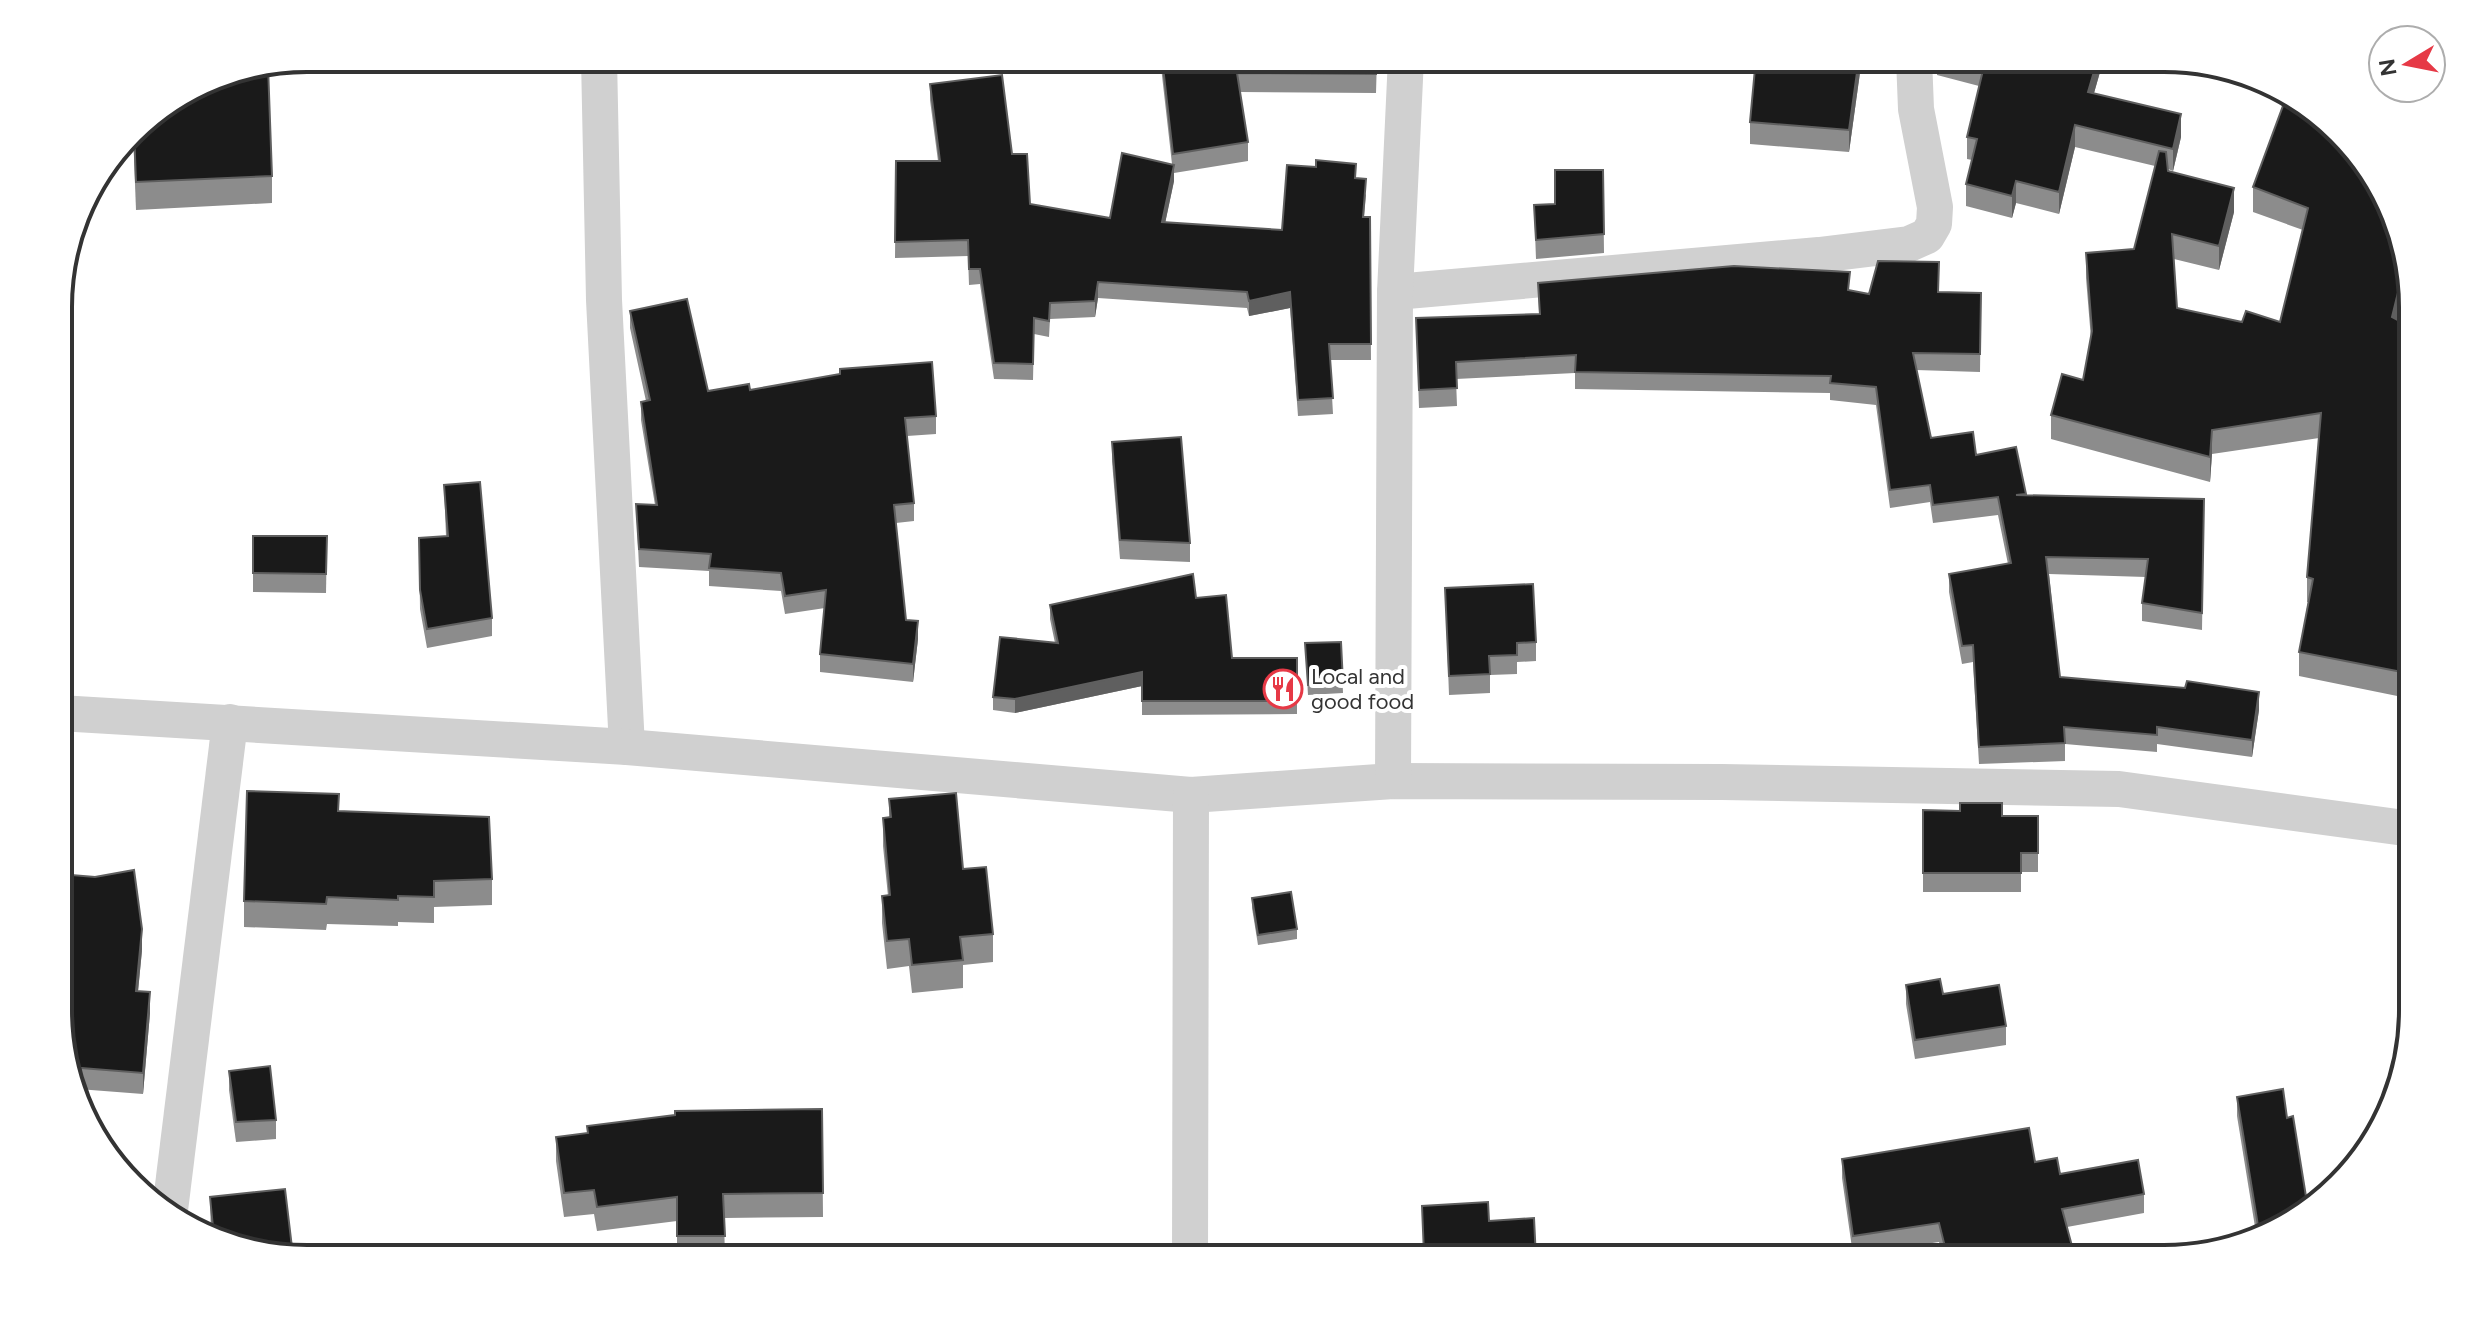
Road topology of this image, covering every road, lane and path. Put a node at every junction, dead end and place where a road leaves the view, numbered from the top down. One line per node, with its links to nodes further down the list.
1 (1405, 72): 4 (street)
2 (1915, 72): 4 (street)
3 (599, 73): 7 (street)
4 (1395, 292): 8 (street)
5 (72, 714): 6 (street)
6 (230, 722): 7 (street); 11 (street)
7 (627, 747): 9 (street)
8 (1393, 781): 9 (street); 10 (street)
9 (1191, 795): 12 (street)
10 (2399, 827)
11 (171, 1201)
12 (1190, 1245)

